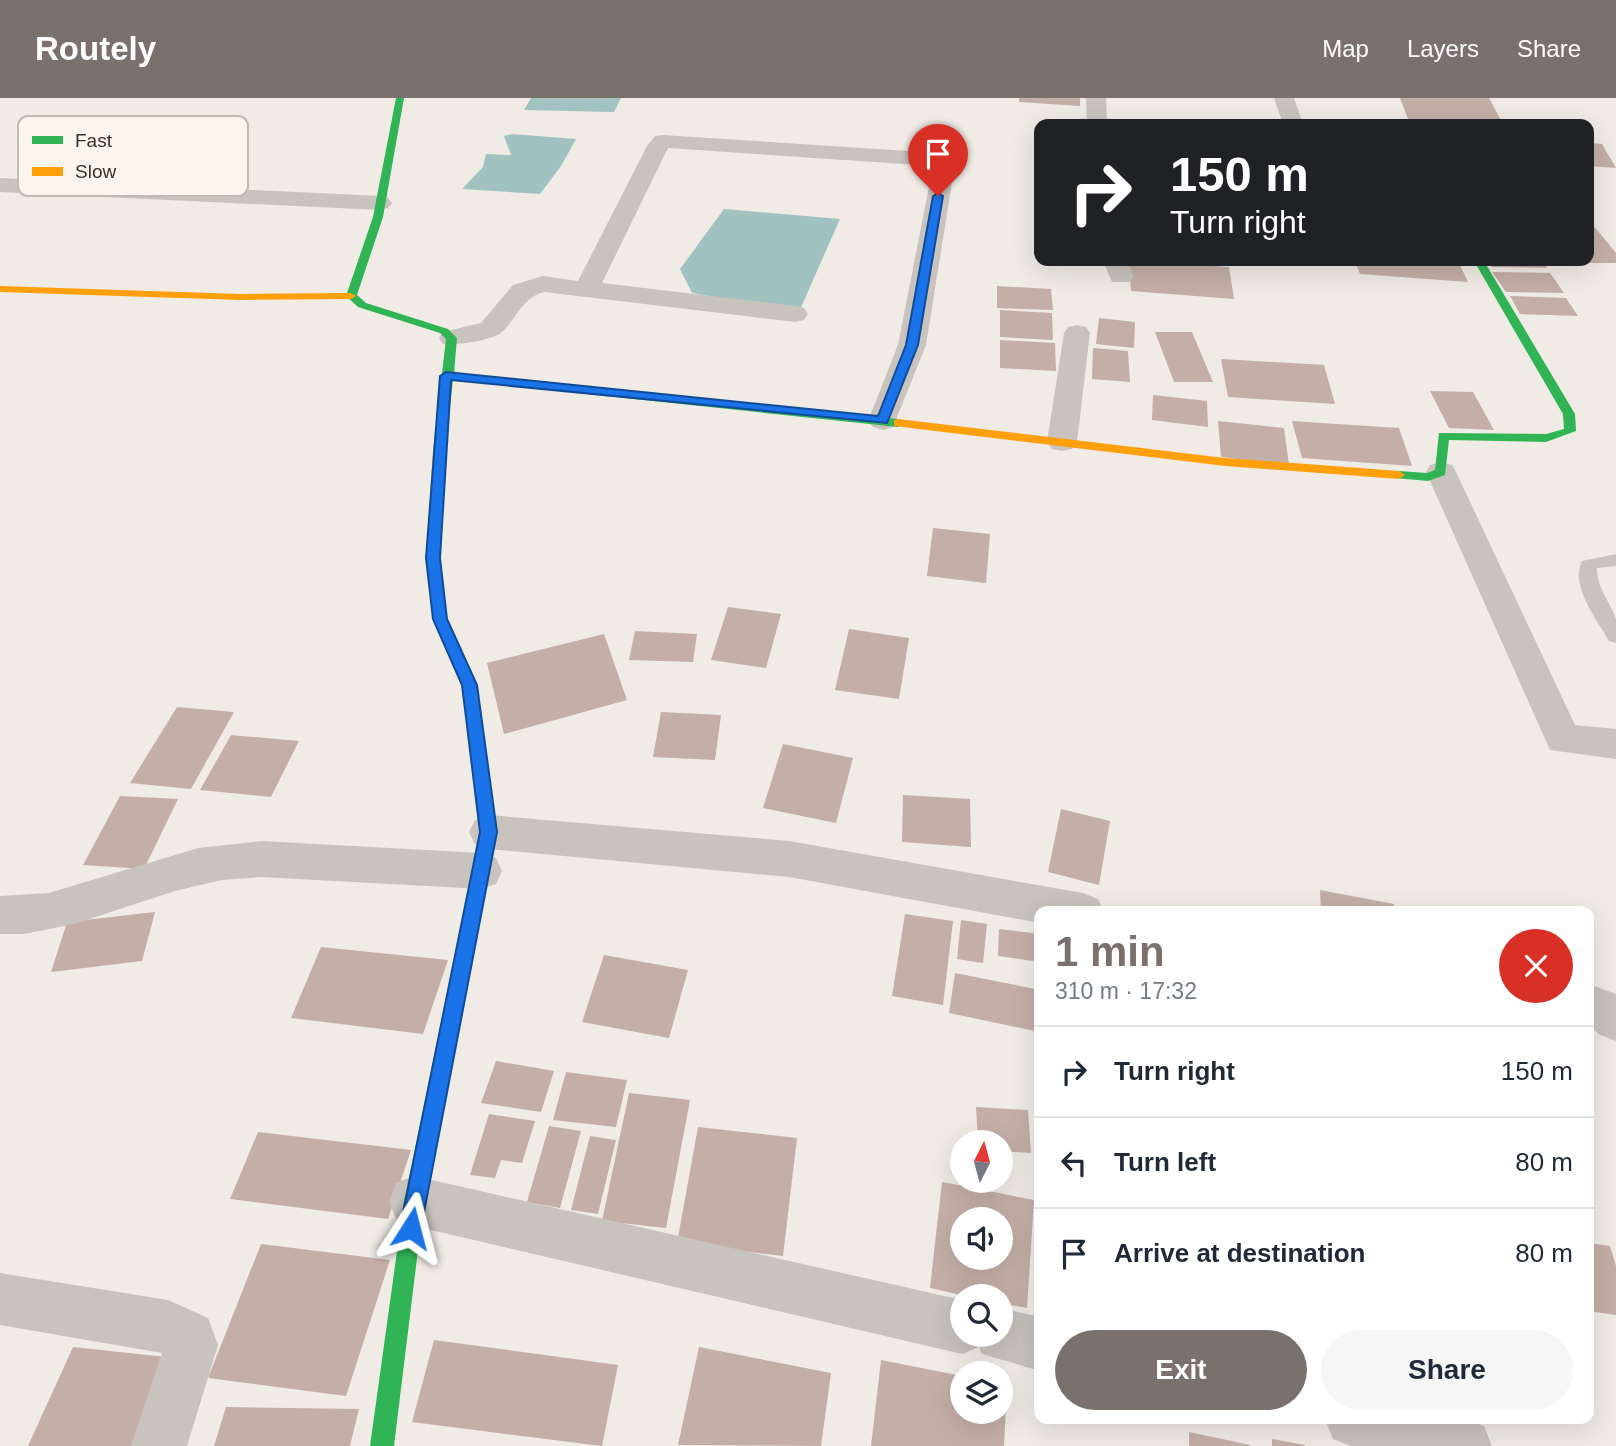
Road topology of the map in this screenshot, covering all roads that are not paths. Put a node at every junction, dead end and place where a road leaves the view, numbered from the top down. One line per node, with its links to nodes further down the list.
1 (400, 98): 9 (street)
2 (1096, 98): 4 (street)
3 (1284, 98): 5 (street)
4 (1097, 119)
5 (1291, 119)
6 (0, 185): 7 (street)
7 (18, 186)
8 (232, 196): 9 (street)
9 (380, 203): 13 (street)
10 (1482, 266): 20 (street)
11 (587, 288): 14 (street); 16 (street); 18 (street)
12 (0, 289): 13 (street)
13 (351, 296): 16 (street)
14 (795, 314)
15 (1077, 333): 19 (street)
16 (452, 338): 17 (street)
17 (446, 376): 18 (street); 24 (street)
18 (883, 421): 19 (street)
19 (1062, 442): 20 (street)
20 (1441, 472): 23 (street)
21 (1616, 560): 22 (lane)
22 (1616, 636)
23 (1616, 744)
24 (489, 832): 25 (street); 26 (street)
25 (481, 871): 27 (street); 30 (street)
26 (1050, 906)
27 (0, 915)
28 (1594, 1007): 29 (street)
29 (1616, 1020)
30 (415, 1201): 32 (street); 37 (street)
31 (0, 1299): 36 (street)
32 (950, 1323)
33 (1013, 1338): 34 (street)
34 (1034, 1343)
35 (1374, 1424): 38 (street)
36 (159, 1446)
37 (382, 1446)
38 (1464, 1446)

